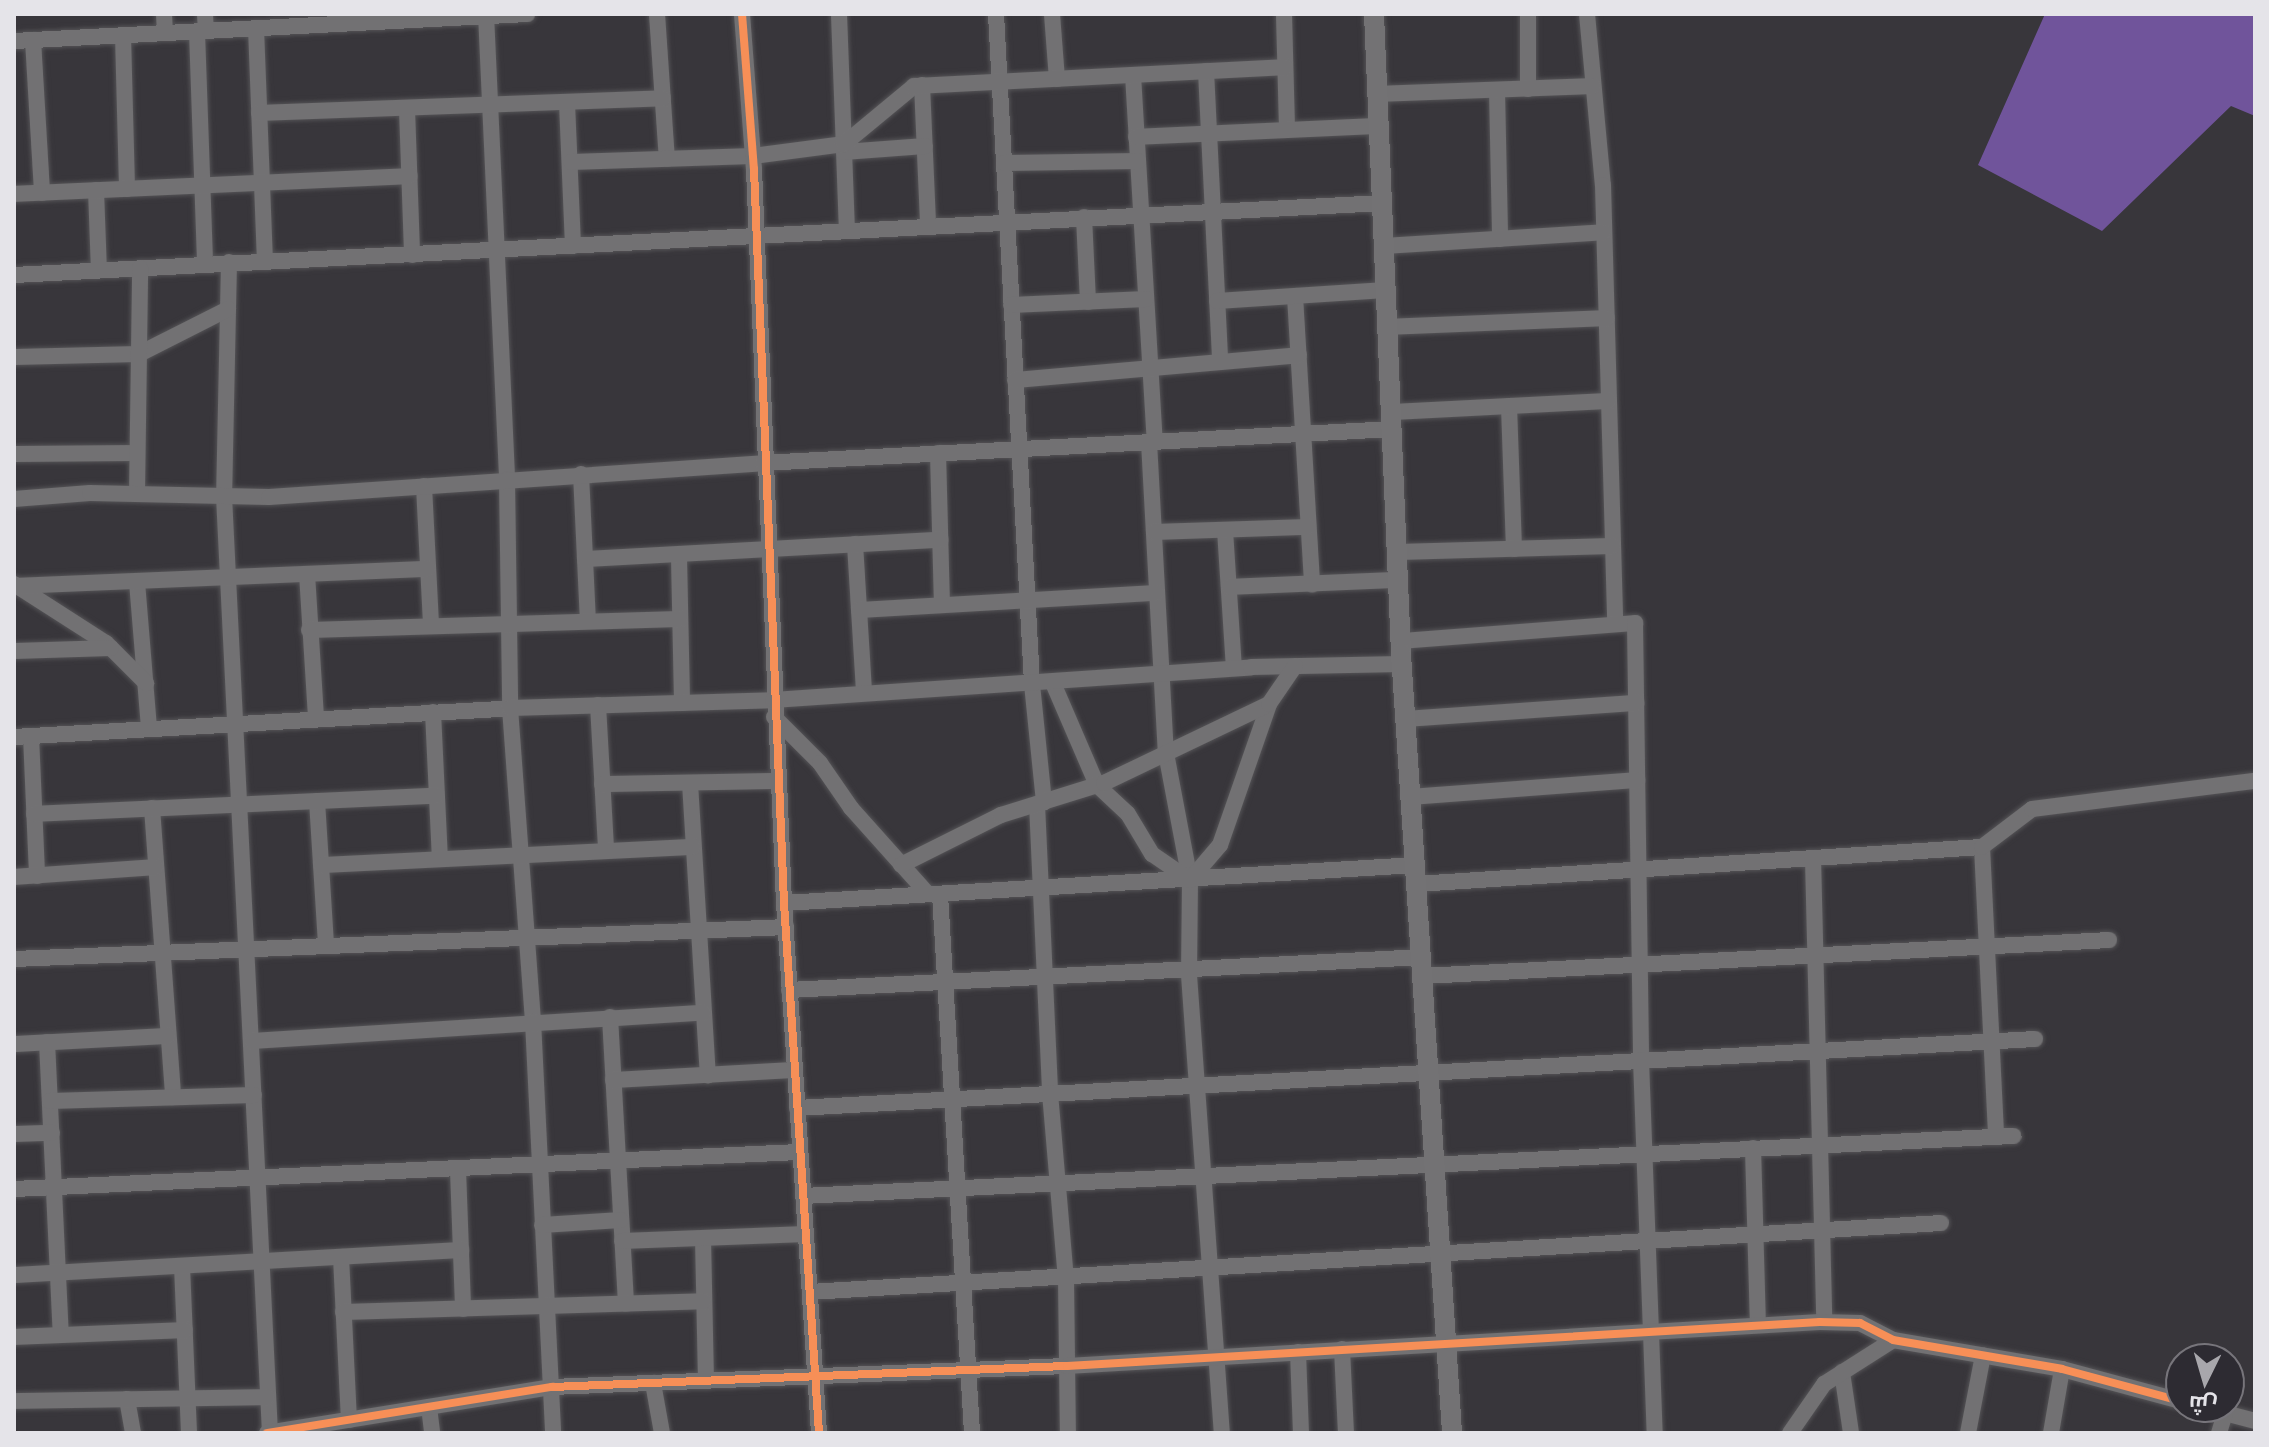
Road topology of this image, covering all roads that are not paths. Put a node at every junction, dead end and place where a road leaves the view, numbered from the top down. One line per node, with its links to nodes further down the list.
1 (164, 14): 15 (street)
2 (527, 14): 12 (street)
3 (657, 14): 29 (street)
4 (742, 14): 40 (street)
5 (839, 14): 39 (street)
6 (996, 14): 23 (street)
7 (1052, 14): 22 (street)
8 (1284, 14): 19 (street)
9 (1374, 14): 28 (main road)
10 (1528, 14): 26 (street)
11 (1587, 14): 25 (street)
12 (486, 15): 14 (street); 31 (street)
13 (203, 26): 14 (street); 15 (street); 47 (street)
14 (256, 28): 33 (street)
15 (165, 33): 16 (street)
16 (123, 35): 17 (street); 48 (street)
17 (33, 40): 18 (street); 50 (street)
18 (14, 41)
19 (1285, 67): 20 (street); 35 (street)
20 (1206, 71): 21 (street); 36 (street)
21 (1133, 75): 22 (street); 37 (street)
22 (1057, 79): 23 (street)
23 (999, 81): 24 (street); 44 (street)
24 (922, 85): 38 (street); 39 (street)
25 (1593, 86): 26 (street); 59 (street)
26 (1528, 89): 27 (street)
27 (1497, 90): 28 (street); 61 (street)
28 (1377, 94): 34 (main road)
29 (663, 98): 30 (street); 41 (street)
30 (567, 103): 31 (street); 43 (street)
31 (490, 107): 32 (street); 64 (street)
32 (407, 109): 33 (street); 45 (street)
33 (259, 113): 46 (street)
34 (1379, 126): 35 (street); 52 (main road)
35 (1287, 130): 36 (street)
36 (1208, 133): 37 (street); 53 (street)
37 (1136, 137): 42 (street)
38 (925, 146): 39 (street); 57 (street)
39 (844, 148): 40 (street); 58 (street)
40 (753, 156): 41 (street); 60 (street)
41 (667, 159): 43 (street)
42 (1138, 161): 44 (street); 54 (street)
43 (571, 162): 62 (street)
44 (1004, 163): 56 (street)
45 (410, 176): 46 (street); 65 (street)
46 (262, 183): 47 (street); 66 (street)
47 (202, 185): 48 (street); 68 (street)
48 (127, 189): 49 (street)
49 (96, 190): 50 (street); 70 (street)
50 (42, 193): 51 (street)
51 (14, 194)
52 (1382, 203): 53 (street); 63 (main road)
53 (1212, 211): 54 (street); 75 (street)
54 (1141, 215): 55 (street); 74 (street)
55 (1084, 217): 56 (street); 76 (street)
56 (1007, 221): 57 (street); 77 (street)
57 (928, 225): 58 (street)
58 (847, 230): 60 (street)
59 (1604, 232): 61 (street); 79 (street)
60 (755, 234): 62 (street); 96 (street)
61 (1500, 239): 63 (street)
62 (573, 246): 64 (street)
63 (1384, 246): 72 (main road)
64 (497, 250): 65 (street); 98 (street)
65 (412, 255): 66 (street)
66 (265, 260): 67 (street)
67 (229, 262): 68 (street); 78 (street)
68 (205, 264): 69 (street)
69 (140, 268): 70 (street); 81 (street)
70 (99, 270): 71 (street)
71 (14, 275)
72 (1386, 290): 73 (street); 80 (main road)
73 (1295, 296): 75 (street); 82 (street)
74 (1146, 299): 76 (street); 85 (street)
75 (1217, 301): 84 (street)
76 (1088, 302): 77 (street)
77 (1011, 305): 86 (street)
78 (228, 309): 81 (street); 101 (street)
79 (1607, 318): 80 (street); 87 (street)
80 (1387, 327): 89 (main road)
81 (139, 354): 83 (street); 93 (street)
82 (1299, 355): 84 (street); 90 (street)
83 (14, 357)
84 (1220, 362): 85 (street)
85 (1150, 368): 86 (street); 91 (street)
86 (1015, 380): 92 (street)
87 (1609, 401): 88 (street); 108 (street)
88 (1509, 406): 89 (street); 109 (street)
89 (1391, 420): 90 (street); 111 (main road)
90 (1303, 433): 91 (street); 103 (street)
91 (1152, 442): 92 (street); 105 (street)
92 (1018, 449): 94 (street); 123 (street)
93 (137, 453): 95 (street); 100 (street)
94 (938, 453): 96 (street); 106 (street)
95 (14, 454)
96 (763, 463): 97 (street); 110 (street)
97 (581, 474): 98 (street); 113 (street)
98 (507, 479): 99 (street); 128 (street)
99 (424, 486): 101 (street); 114 (street)
100 (137, 494): 101 (street); 102 (street)
101 (224, 496): 116 (street)
102 (14, 499)
103 (1308, 527): 104 (street); 119 (street)
104 (1225, 530): 105 (street); 121 (street)
105 (1154, 532): 122 (street)
106 (940, 540): 107 (street); 124 (street)
107 (855, 544): 110 (street); 125 (street)
108 (1613, 546): 109 (street); 129 (street)
109 (1514, 549): 111 (street)
110 (767, 550): 112 (street); 148 (street)
111 (1397, 552): 117 (main road)
112 (679, 557): 113 (street); 126 (street)
113 (585, 559): 127 (street)
114 (428, 569): 115 (street); 130 (street)
115 (307, 574): 116 (street); 131 (street)
116 (228, 578): 118 (street); 152 (street)
117 (1398, 580): 119 (street); 132 (main road)
118 (137, 582): 120 (street); 139 (street)
119 (1312, 584): 121 (street)
120 (15, 585): 133 (street)
121 (1229, 587): 137 (street)
122 (1157, 593): 123 (street); 138 (street)
123 (1027, 600): 124 (street); 141 (street)
124 (942, 605): 125 (street)
125 (859, 610): 142 (street)
126 (680, 619): 127 (street); 143 (street)
127 (588, 621): 128 (street)
128 (509, 623): 130 (street); 147 (street)
129 (1615, 624): 132 (street); 144 (street)
130 (431, 626): 131 (street)
131 (309, 630): 150 (street)
132 (1401, 641): 135 (main road)
133 (111, 648): 134 (street); 139 (street)
134 (14, 651)
135 (1402, 664): 136 (street); 151 (main road)
136 (1295, 666): 137 (street); 145 (street)
137 (1234, 668): 138 (street)
138 (1161, 674): 140 (street); 155 (street)
139 (146, 683): 153 (street)
140 (1053, 683): 141 (street); 161 (street)
141 (1032, 684): 142 (street); 165 (street)
142 (864, 693): 148 (street)
143 (682, 703): 146 (street); 148 (street)
144 (1636, 703): 151 (street); 156 (street)
145 (1269, 704): 155 (street); 182 (street)
146 (598, 705): 147 (street); 160 (street)
147 (510, 708): 149 (street); 172 (street)
148 (774, 708): 157 (street); 176 (street)
149 (433, 712): 150 (street); 162 (street)
150 (316, 719): 152 (street)
151 (1406, 719): 163 (main road)
152 (236, 724): 153 (street); 166 (street)
153 (149, 729): 154 (street)
154 (22, 736): 168 (street)
155 (1166, 753): 161 (street); 182 (street)
156 (1637, 780): 163 (street); 178 (street)
157 (778, 781): 159 (street); 185 (street)
158 (2255, 781): 170 (street)
159 (690, 783): 160 (street); 169 (street)
160 (602, 784): 171 (street)
161 (1097, 785): 165 (street); 182 (street)
162 (437, 796): 164 (street); 173 (street)
163 (1411, 797): 179 (main road)
164 (317, 801): 166 (street); 175 (street)
165 (1040, 803): 176 (street); 183 (street)
166 (240, 804): 167 (street); 192 (street)
167 (152, 808): 168 (street); 177 (street)
168 (34, 814): 180 (street)
169 (693, 847): 171 (street); 187 (street)
170 (1982, 847): 174 (street); 191 (street)
171 (606, 850): 172 (street)
172 (520, 854): 173 (street); 188 (street)
173 (440, 858): 175 (street)
174 (1813, 858): 178 (street); 194 (street)
175 (321, 865): 190 (street)
176 (901, 865): 184 (street)
177 (156, 867): 180 (street); 193 (street)
178 (1638, 870): 179 (street); 196 (street)
179 (1416, 874): 182 (street); 197 (main road)
180 (37, 876): 181 (street)
181 (14, 877)
182 (1190, 880): 183 (street); 198 (street)
183 (1040, 887): 184 (street); 199 (street)
184 (934, 894): 185 (street); 200 (street)
185 (784, 903): 186 (street)
186 (786, 927): 187 (street); 201 (street)
187 (697, 930): 188 (street); 202 (street)
188 (525, 937): 190 (street); 204 (street)
189 (2109, 940): 191 (street)
190 (326, 946): 192 (street)
191 (1987, 946): 194 (street); 209 (street)
192 (248, 949): 193 (street); 207 (street)
193 (162, 953): 195 (street); 205 (street)
194 (1816, 955): 196 (street); 211 (street)
195 (14, 959)
196 (1640, 965): 197 (street); 212 (street)
197 (1422, 967): 198 (street); 214 (main road)
198 (1189, 969): 199 (street); 217 (street)
199 (1044, 977): 200 (street); 218 (street)
200 (945, 982): 201 (street); 221 (street)
201 (789, 990): 213 (street)
202 (703, 1013): 203 (street); 215 (street)
203 (610, 1017): 204 (street); 216 (street)
204 (533, 1021): 207 (street); 234 (street)
205 (168, 1036): 208 (street); 220 (street)
206 (2035, 1039): 209 (street)
207 (252, 1041): 219 (street)
208 (47, 1042): 210 (street); 222 (street)
209 (1992, 1042): 211 (street); 227 (street)
210 (14, 1044)
211 (1818, 1051): 212 (street); 228 (street)
212 (1641, 1060): 214 (street); 231 (street)
213 (794, 1070): 215 (street); 223 (street)
214 (1430, 1072): 217 (street); 233 (main road)
215 (708, 1075): 216 (street)
216 (613, 1080): 232 (street)
217 (1197, 1084): 218 (street); 236 (street)
218 (1050, 1093): 221 (street); 238 (street)
219 (254, 1095): 220 (street); 237 (street)
220 (173, 1097): 222 (street)
221 (952, 1099): 223 (street); 241 (street)
222 (50, 1101): 224 (street)
223 (797, 1108): 230 (street)
224 (52, 1133): 225 (street); 239 (street)
225 (14, 1134)
226 (2014, 1136): 227 (street)
227 (1996, 1137): 228 (street)
228 (1820, 1145): 229 (street); 246 (street)
229 (1753, 1148): 231 (street); 248 (street)
230 (800, 1152): 232 (street); 242 (street)
231 (1645, 1153): 233 (street); 251 (street)
232 (618, 1162): 234 (street); 243 (street)
233 (1436, 1163): 236 (street); 253 (main road)
234 (538, 1166): 235 (street); 245 (street)
235 (458, 1170): 237 (street); 252 (street)
236 (1203, 1177): 238 (street); 257 (street)
237 (257, 1178): 239 (street); 255 (street)
238 (1058, 1185): 241 (street); 260 (street)
239 (55, 1187): 240 (street); 258 (street)
240 (14, 1189)
241 (958, 1189): 242 (street); 261 (street)
242 (803, 1196): 247 (street)
243 (621, 1220): 245 (street); 250 (street)
244 (1941, 1223): 246 (street)
245 (542, 1225): 265 (street)
246 (1822, 1231): 248 (street); 268 (street)
247 (806, 1234): 249 (street); 262 (street)
248 (1756, 1235): 251 (street); 269 (street)
249 (703, 1238): 250 (street); 263 (street)
250 (622, 1241): 264 (street)
251 (1648, 1242): 253 (street); 271 (street)
252 (461, 1250): 254 (street); 266 (street)
253 (1442, 1255): 257 (street); 275 (main road)
254 (341, 1257): 255 (street); 267 (street)
255 (261, 1261): 256 (street); 288 (street)
256 (182, 1266): 258 (street); 270 (street)
257 (1210, 1270): 260 (street); 279 (street)
258 (60, 1273): 259 (street); 272 (street)
259 (14, 1275)
260 (1066, 1278): 261 (street); 280 (street)
261 (963, 1284): 262 (street); 282 (street)
262 (810, 1292): 284 (street)
263 (704, 1301): 264 (street); 285 (street)
264 (626, 1304): 265 (street)
265 (547, 1306): 266 (street); 287 (street)
266 (463, 1309): 267 (street)
267 (343, 1312): 294 (street)
268 (1824, 1322): 269 (street); 274 (street)
269 (1758, 1325): 271 (street)
270 (185, 1330): 272 (street); 290 (street)
271 (1651, 1331): 275 (street); 309 (street)
272 (61, 1335): 273 (street)
273 (14, 1337)
274 (1893, 1340): 278 (street); 283 (street)
275 (1448, 1342): 276 (street); 308 (main road)
276 (1342, 1349): 277 (street); 307 (street)
277 (1298, 1352): 279 (street); 306 (street)
278 (1983, 1355): 281 (street); 312 (street)
279 (1216, 1357): 280 (street); 305 (street)
280 (1067, 1366): 282 (street); 304 (street)
281 (2062, 1369): 289 (street); 313 (street)
282 (968, 1370): 284 (street); 303 (street)
283 (1842, 1372): 310 (street); 311 (street)
284 (816, 1377): 285 (street); 302 (street)
285 (706, 1381): 286 (street)
286 (653, 1383): 287 (street); 301 (street)
287 (552, 1387): 293 (street); 300 (street)
288 (267, 1397): 290 (street); 298 (street)
289 (2165, 1397)
290 (188, 1398): 291 (street); 297 (street)
291 (127, 1399): 292 (street); 296 (street)
292 (14, 1401)
293 (429, 1407): 294 (street); 299 (street)
294 (349, 1420): 295 (street)
295 (330, 1428): 298 (street)
296 (133, 1433)
297 (189, 1433)
298 (268, 1433)
299 (432, 1433)
300 (553, 1433)
301 (662, 1433)
302 (819, 1433)
303 (972, 1433)
304 (1068, 1433)
305 (1222, 1433)
306 (1301, 1433)
307 (1346, 1433)
308 (1452, 1433)
309 (1655, 1433)
310 (1790, 1433)
311 (1851, 1433)
312 (1968, 1433)
313 (2051, 1433)

